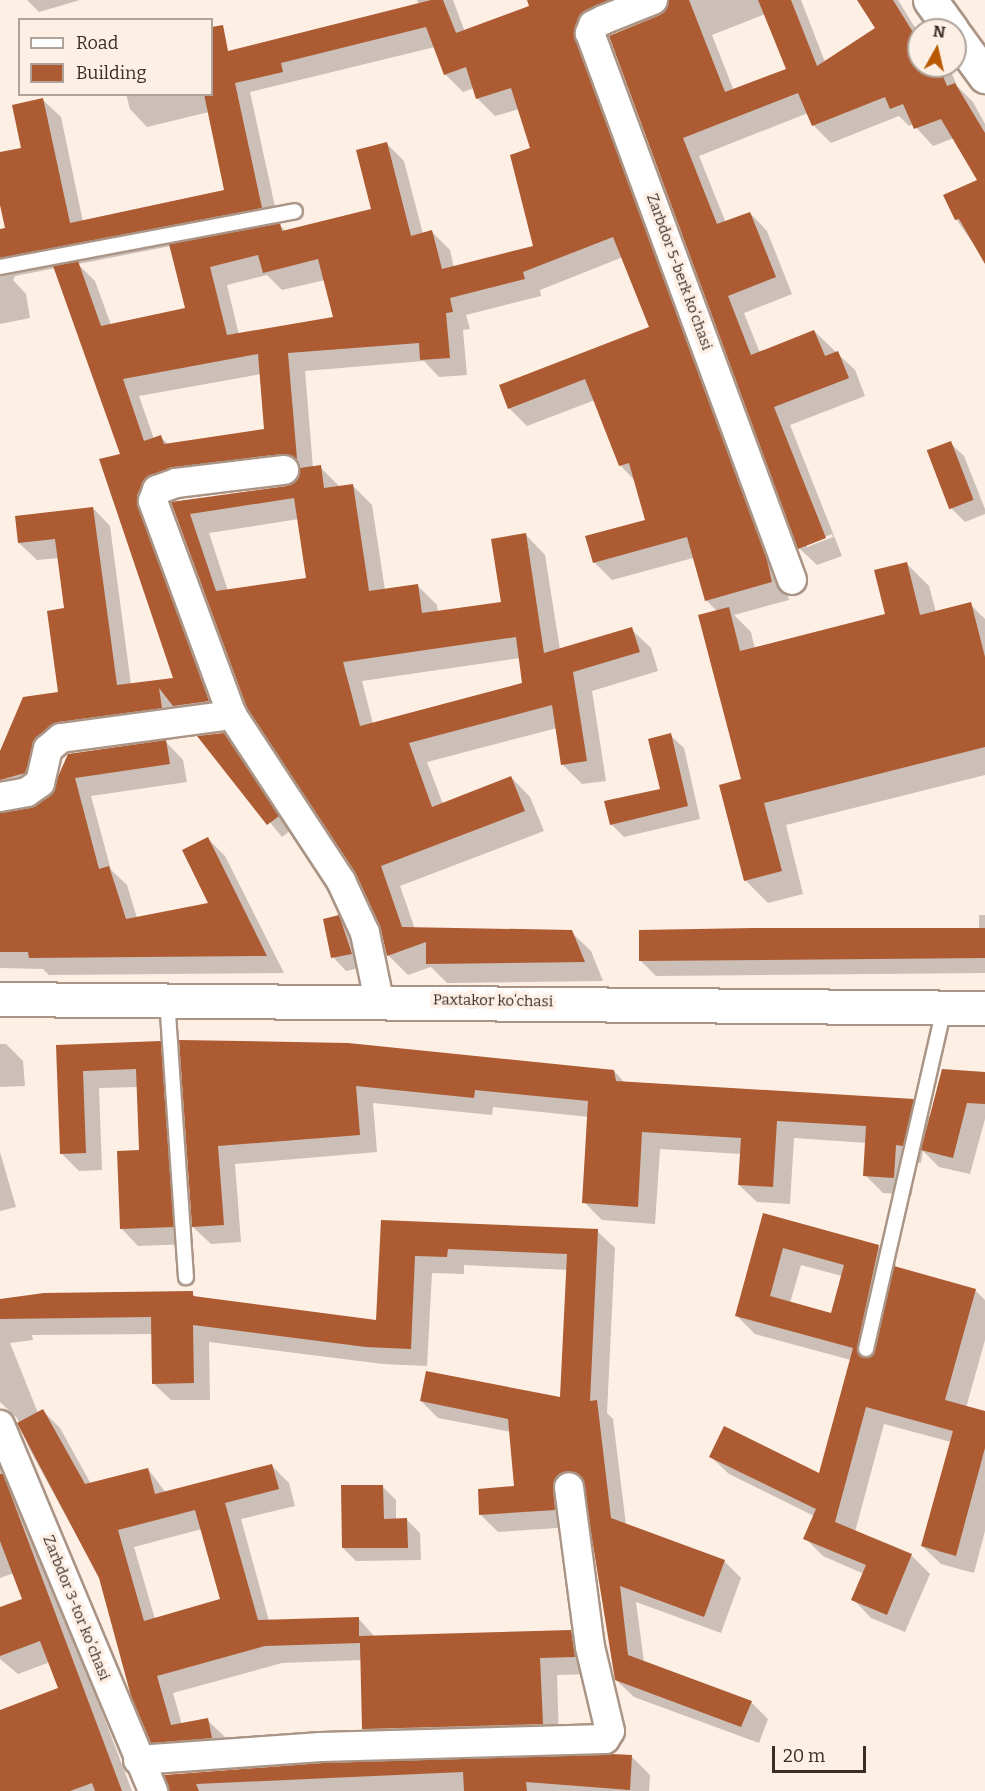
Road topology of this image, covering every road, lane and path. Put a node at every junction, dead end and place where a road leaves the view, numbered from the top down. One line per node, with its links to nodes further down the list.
1 (653, 0): 9 (street, Zarbdor 5-berk koʻchasi)
2 (930, 0): 3 (main road)
3 (943, 18)
4 (967, 51): 5 (main road)
5 (985, 76)
6 (295, 211): 7 (lane)
7 (0, 267)
8 (284, 470): 10 (street)
9 (792, 580)
10 (232, 715): 11 (street); 14 (street)
11 (0, 797)
12 (0, 999): 13 (main road, Paxtakor koʻchasi)
13 (167, 999): 14 (main road, Paxtakor koʻchasi); 17 (lane)
14 (379, 1000): 15 (main road, Paxtakor koʻchasi)
15 (944, 1008): 16 (main road, Paxtakor koʻchasi); 18 (lane)
16 (985, 1008)
17 (186, 1277)
18 (866, 1349)
19 (0, 1425): 21 (street, Zarbdor 3-tor koʼchasi)
20 (569, 1487): 21 (street)
21 (138, 1760): 22 (street, Zarbdor 3-tor koʼchasi)
22 (153, 1791)

